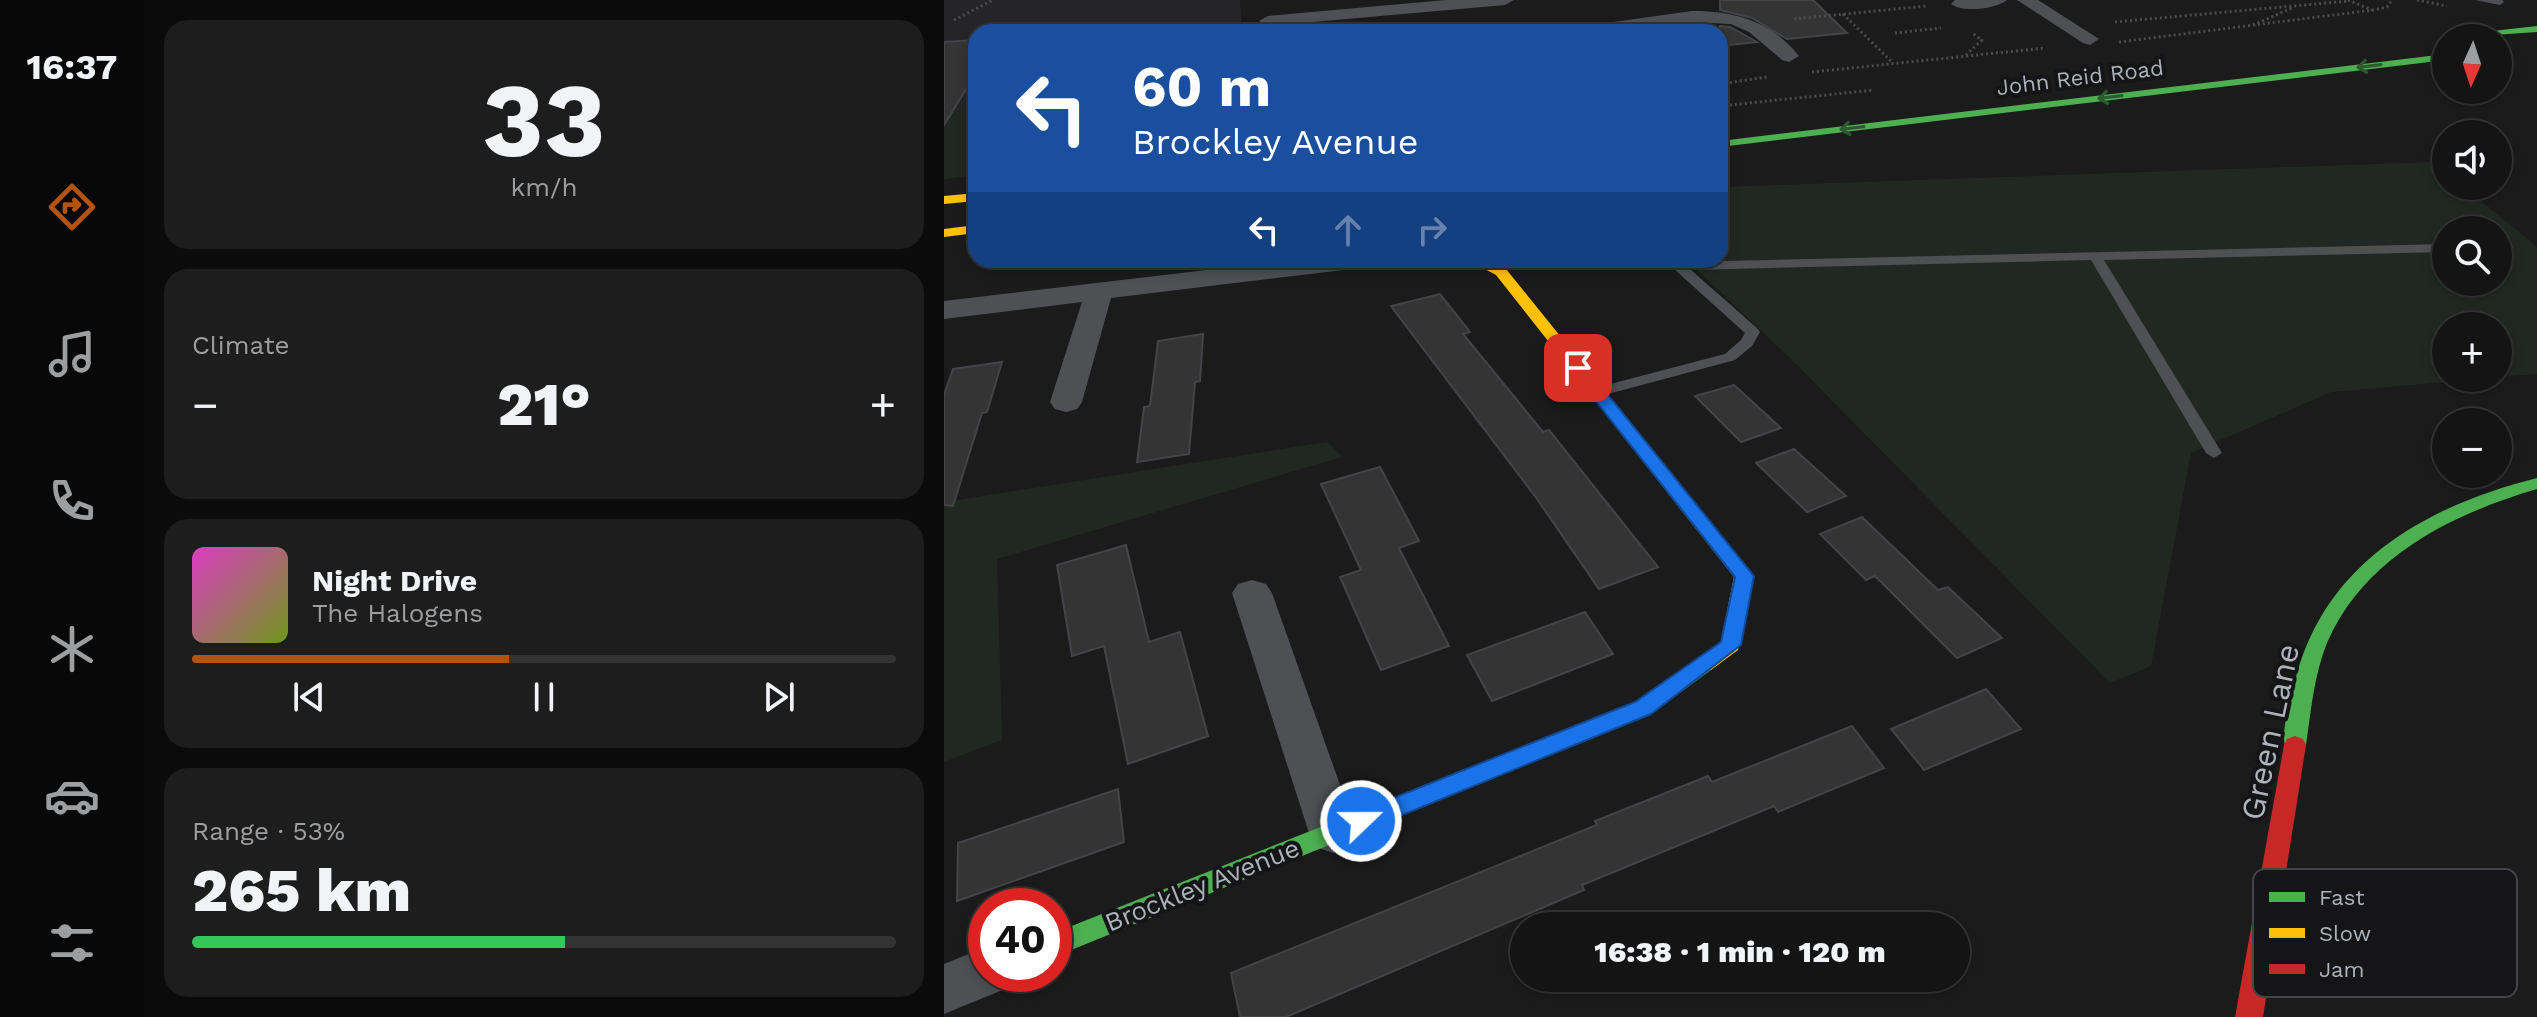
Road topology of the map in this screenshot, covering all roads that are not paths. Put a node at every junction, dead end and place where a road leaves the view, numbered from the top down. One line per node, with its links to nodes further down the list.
1 (1267, 0): 8 (street)
2 (1505, 0): 9 (street)
3 (1998, 0): 7 (street)
4 (2026, 0): 14 (street)
5 (2479, 0): 6 (lane)
6 (2500, 2)
7 (1960, 4)
8 (1267, 24)
9 (1293, 24)
10 (1643, 24): 18 (street)
11 (2537, 29): 12 (main road)
12 (2512, 32)
13 (2432, 40): 16 (main road)
14 (2094, 41)
15 (2537, 46): 17 (main road)
16 (2351, 49)
17 (2512, 49)
18 (1789, 56)
19 (2432, 59): 20 (main road, John Reid Road, one-way to 20)
20 (1728, 143)
21 (968, 198): 22 (main road)
22 (944, 200)
23 (968, 230): 24 (main road)
24 (944, 233)
25 (2432, 248): 26 (lane)
26 (2095, 256): 27 (lane); 35 (lane)
27 (1728, 265)
28 (1293, 268): 31 (street)
29 (1492, 268): 33 (main road, Brockley Avenue)
30 (1681, 268): 33 (lane)
31 (1099, 291): 32 (street); 34 (street)
32 (944, 310)
33 (1597, 392): 38 (main road, Brockley Avenue)
34 (1066, 402)
35 (2214, 453)
36 (2537, 483): 39 (main road, Green Lane)
37 (1252, 593): 38 (street)
38 (1333, 833): 40 (main road, Brockley Avenue)
39 (2274, 869)
40 (1072, 938)
41 (968, 979): 42 (street)
42 (944, 989)
43 (2253, 993): 44 (main road, Green Lane)
44 (2249, 1017)

